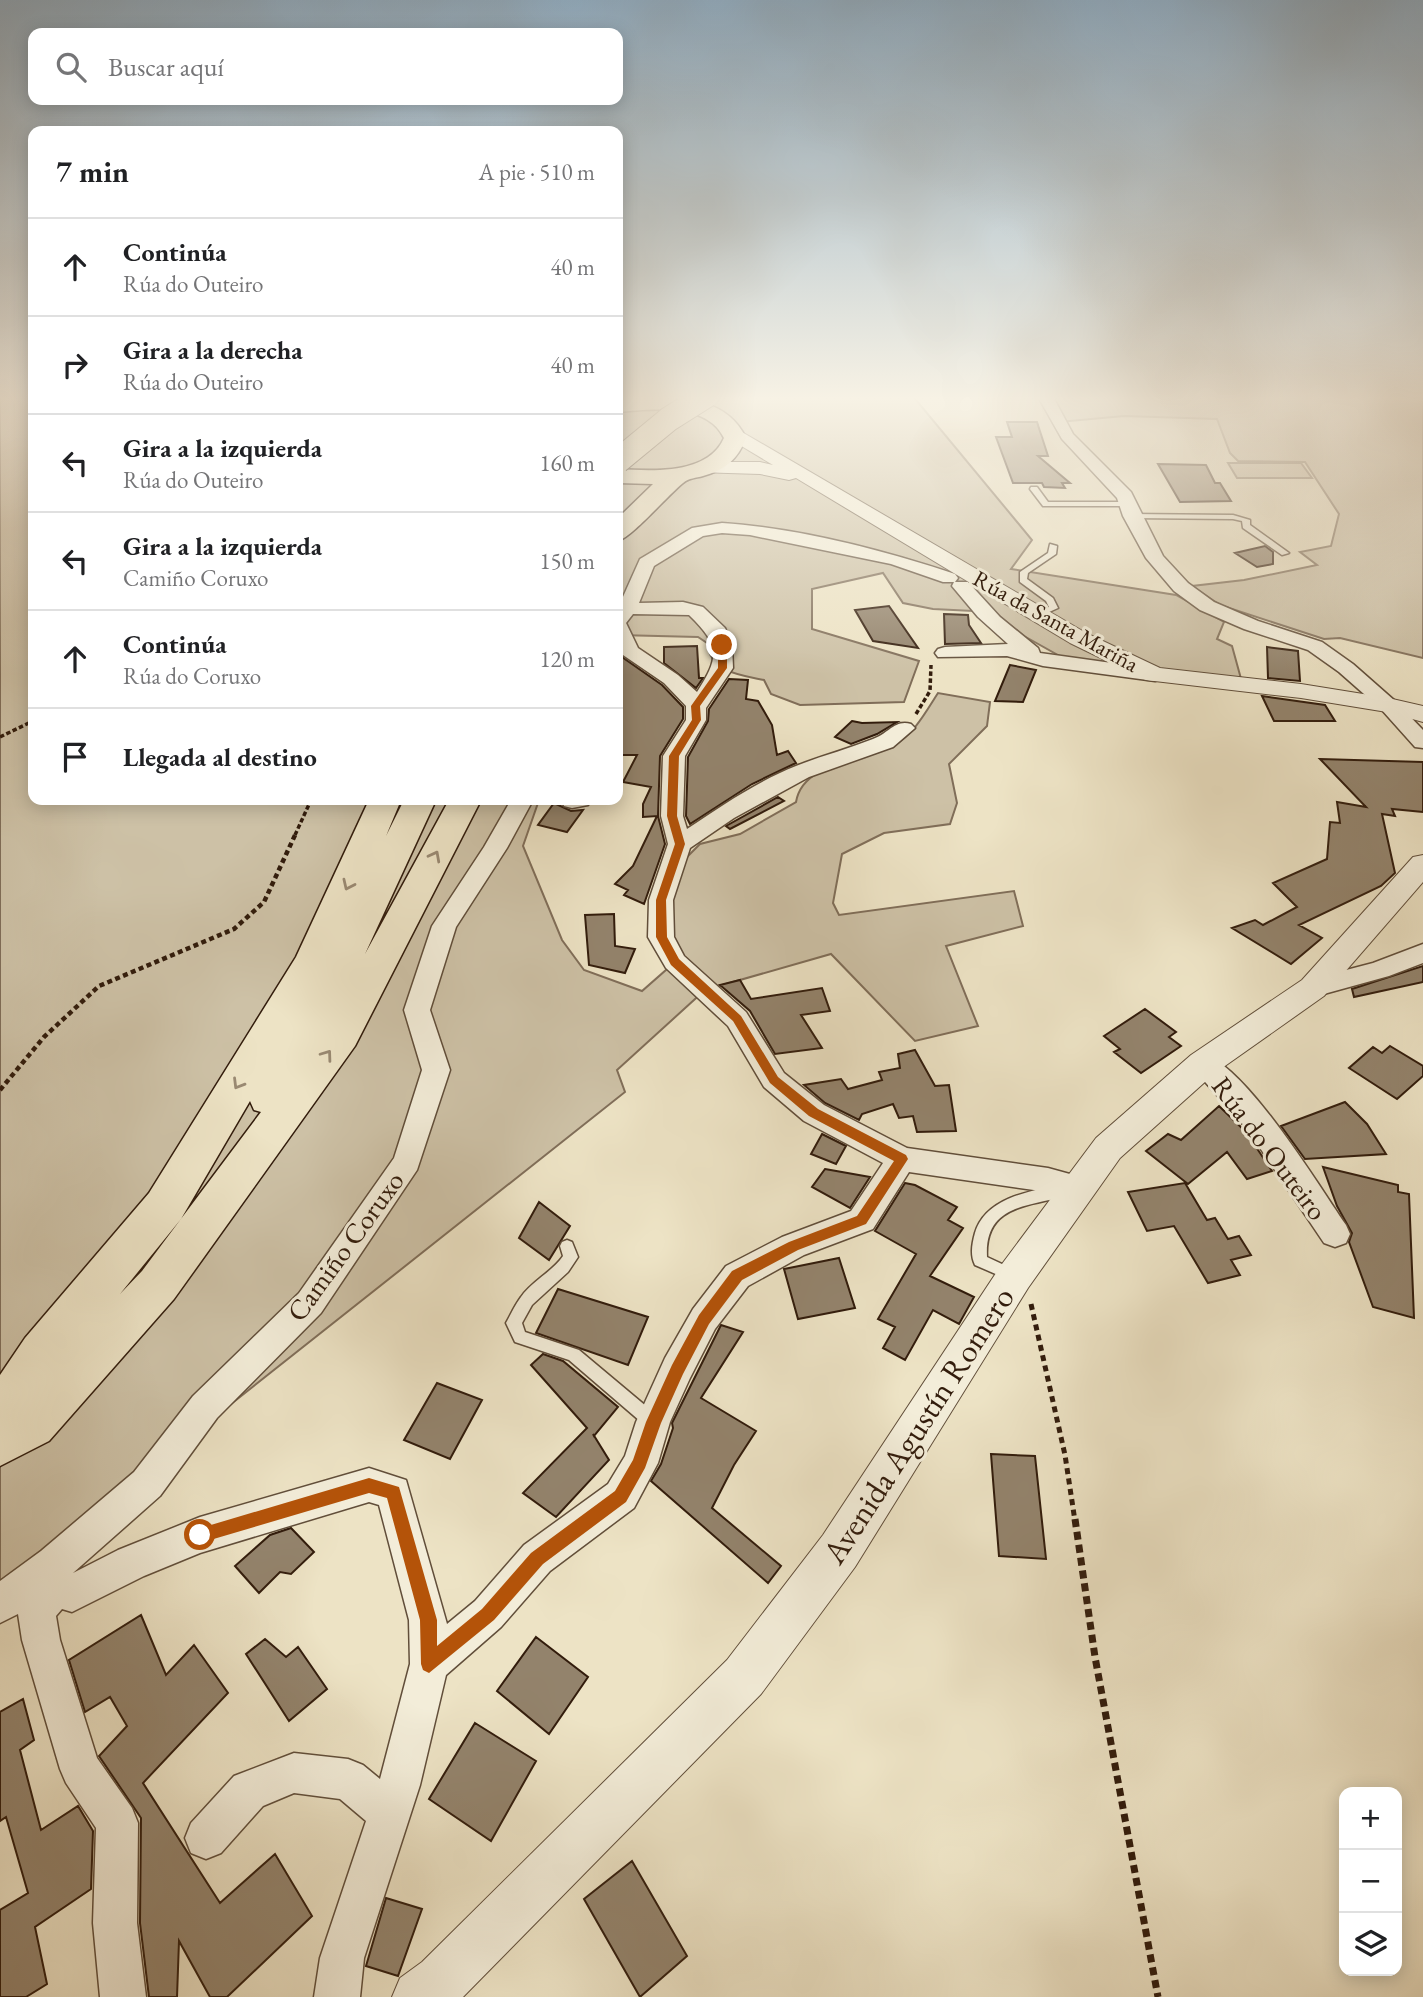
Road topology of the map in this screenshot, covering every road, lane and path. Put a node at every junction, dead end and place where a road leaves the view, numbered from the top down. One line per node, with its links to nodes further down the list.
1 (663, 488): 8 (highway)
2 (824, 488): 6 (street, Rúa da Santa Mariña)
3 (827, 488): 6 (street, Rúa da Santa Mariña)
4 (1117, 488): 7 (street)
5 (1034, 489): 7 (lane)
6 (833, 492): 11 (street, Rúa da Santa Mariña)
7 (1129, 510): 10 (lane); 19 (street)
8 (623, 528)
9 (1053, 546): 13 (lane)
10 (1285, 553)
11 (956, 577): 12 (street); 13 (street, Rúa da Santa Mariña); 17 (street)
12 (623, 613)
13 (1038, 614): 18 (street, Rúa da Santa Mariña)
14 (623, 616): 20 (street)
15 (623, 625): 20 (street)
16 (945, 653): 17 (street); 23 (path)
17 (1043, 660): 18 (street)
18 (1155, 675): 19 (street, Rúa da Santa Mariña)
19 (1388, 705): 21 (street, Rúa da Santa Mariña); 25 (street)
20 (696, 706): 31 (street)
21 (1423, 713)
22 (28, 723): 24 (path)
23 (904, 728): 31 (street)
24 (0, 737)
25 (1423, 742)
26 (309, 805): 36 (path)
27 (383, 805): 42 (highway, one-way to 42)
28 (418, 805): 44 (highway)
29 (462, 805): 45 (highway, one-way to 29)
30 (519, 805): 46 (street, Camiño Coruxo)
31 (680, 844): 37 (street)
32 (1423, 864): 34 (street, Avenida Agustín Romero)
33 (1423, 953): 34 (street)
34 (1313, 988): 35 (street, Avenida Agustín Romero)
35 (1203, 1063): 38 (street, Avenida Agustín Romero); 39 (street, Rúa do Outeiro)
36 (0, 1090)
37 (902, 1159): 38 (street); 43 (street)
38 (1077, 1188): 41 (street, Avenida Agustín Romero); 41 (lane)
39 (1335, 1234)
40 (567, 1246): 43 (lane)
41 (1015, 1276): 53 (street, Avenida Agustín Romero); 54 (path)
42 (0, 1418)
43 (653, 1422): 48 (street)
44 (0, 1432)
45 (0, 1442)
46 (54, 1576): 47 (street, Camiño Coruxo); 48 (street); 51 (street)
47 (0, 1604)
48 (429, 1664): 49 (street)
49 (390, 1813): 50 (street); 52 (street)
50 (206, 1838)
51 (123, 1997)
52 (337, 1997)
53 (419, 1997)
54 (1158, 1997)

